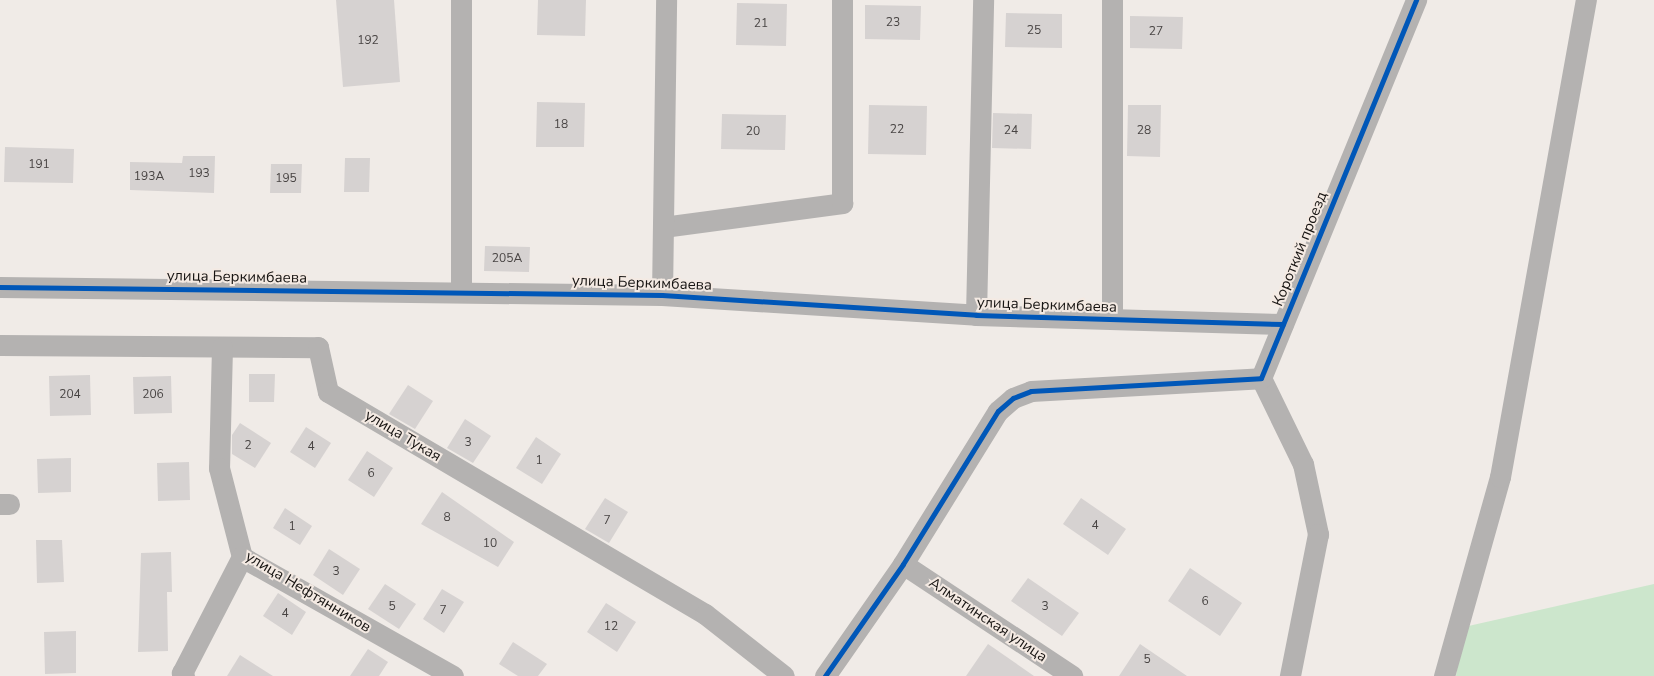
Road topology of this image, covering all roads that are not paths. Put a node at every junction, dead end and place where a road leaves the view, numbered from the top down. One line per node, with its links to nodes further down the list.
1 (461, 0): 10 (street)
2 (666, 0): 8 (street)
3 (842, 0): 8 (street)
4 (983, 0): 12 (street)
5 (1112, 0): 13 (street)
6 (1416, 0): 14 (street, Короткий проезд)
7 (1586, 0): 26 (street)
8 (663, 227): 11 (street)
9 (0, 287): 10 (street, улица Беркимбаева)
10 (460, 291): 11 (street, улица Беркимбаева)
11 (662, 295): 12 (street, улица Беркимбаева)
12 (976, 315): 13 (street, улица Беркимбаева)
13 (1112, 319): 14 (street, улица Беркимбаева)
14 (1283, 324): 17 (street, Короткий проезд)
15 (0, 345): 16 (street, улица Тукая)
16 (222, 346): 18 (street, улица Нефтянников); 22 (street, улица Тукая)
17 (1261, 378): 19 (street); 25 (street)
18 (242, 557): 20 (street); 21 (street, улица Нефтянников)
19 (903, 564): 23 (street); 24 (street, Алматинская улица)
20 (184, 676)
21 (453, 676)
22 (784, 676)
23 (826, 676)
24 (1072, 676)
25 (1290, 676)
26 (1444, 676)

